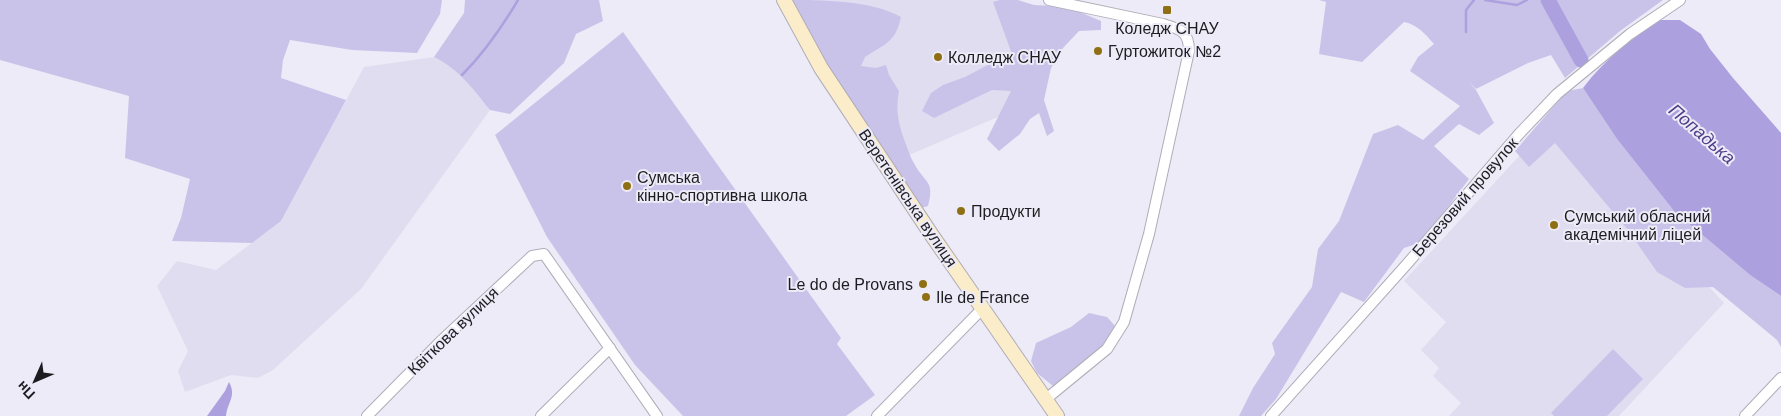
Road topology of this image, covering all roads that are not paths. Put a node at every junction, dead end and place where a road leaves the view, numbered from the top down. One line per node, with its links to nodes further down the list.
1 (784, 0): 4 (street, Веретенівська вулиця)
2 (1049, 0): 7 (street)
3 (1680, 0): 13 (street, Березовий провулок)
4 (982, 309): 7 (street, Веретенівська вулиця); 11 (street)
5 (610, 348): 8 (street, Квіткова вулиця); 9 (street); 10 (street)
6 (1781, 378): 14 (street)
7 (1046, 399): 12 (street, Веретенівська вулиця)
8 (367, 416)
9 (541, 416)
10 (658, 416)
11 (877, 416)
12 (1057, 416)
13 (1272, 416)
14 (1744, 416)

